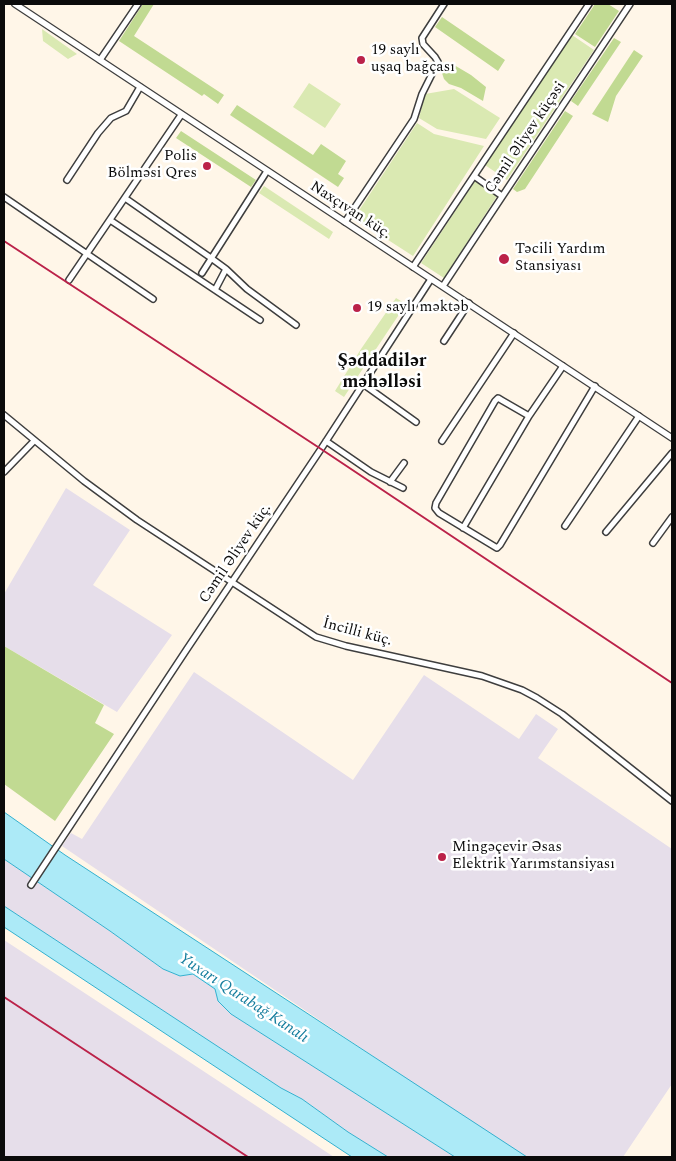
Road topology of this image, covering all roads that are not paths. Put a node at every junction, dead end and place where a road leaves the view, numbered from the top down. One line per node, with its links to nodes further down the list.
1 (15, 4): 6 (street, Naxçıvan küç.)
2 (138, 4): 6 (street)
3 (444, 4): 16 (street)
4 (589, 4): 10 (street, Cəmil Əliyev küçəsi)
5 (630, 4): 12 (street, Cəmil Əliyev küçəsi)
6 (100, 60): 7 (street, Naxçıvan küç.)
7 (140, 87): 8 (street, Naxçıvan küç.); 11 (street)
8 (181, 114): 9 (street, Naxçıvan küç.); 14 (street)
9 (267, 171): 16 (street, Naxçıvan küç.); 18 (street)
10 (474, 176): 12 (street); 19 (street, Cəmil Əliyev küçəsi)
11 (67, 180)
12 (502, 196): 24 (street, Cəmil Əliyev küçəsi)
13 (4, 197): 17 (street)
14 (125, 198): 15 (street); 18 (street)
15 (110, 220): 17 (street); 25 (street)
16 (345, 222): 19 (street, Naxçıvan küç.)
17 (87, 254): 23 (street); 26 (street)
18 (211, 258): 20 (street); 21 (street)
19 (413, 267): 22 (street, Naxçıvan küç.)
20 (226, 269): 25 (street); 29 (street)
21 (202, 272)
22 (431, 278): 24 (street, Naxçıvan küç.); 33 (street, Cəmil Əliyev küç.)
23 (69, 280)
24 (443, 286): 27 (street, Naxçıvan küç.)
25 (216, 290): 28 (street)
26 (153, 299)
27 (469, 303): 30 (street, Naxçıvan küç.); 31 (street)
28 (260, 320)
29 (296, 325)
30 (514, 333): 32 (street, Naxçıvan küç.); 42 (street)
31 (444, 341)
32 (563, 366): 34 (street, Naxçıvan küç.); 36 (street)
33 (363, 384): 38 (street); 41 (street, Cəmil Əliyev küç.)
34 (595, 386): 37 (street, Naxçıvan küç.); 50 (street)
35 (4, 415): 40 (street, İncilli küç.)
36 (529, 416): 50 (street); 50 (street)
37 (639, 416): 39 (street, Naxçıvan küç.); 49 (street)
38 (416, 422)
39 (672, 438)
40 (34, 440): 45 (street); 53 (street, İncilli küç.)
41 (326, 441): 46 (street); 53 (street, Cəmil Əliyev küç.)
42 (442, 441)
43 (672, 453): 51 (street)
44 (404, 462): 46 (street)
45 (4, 472)
46 (390, 482): 47 (street)
47 (403, 488)
48 (672, 517): 52 (street)
49 (565, 526)
50 (463, 528)
51 (606, 532)
52 (653, 543)
53 (232, 581): 54 (street, İncilli küç.); 55 (street, Cəmil Əliyev küç.)
54 (672, 802)
55 (31, 885)

